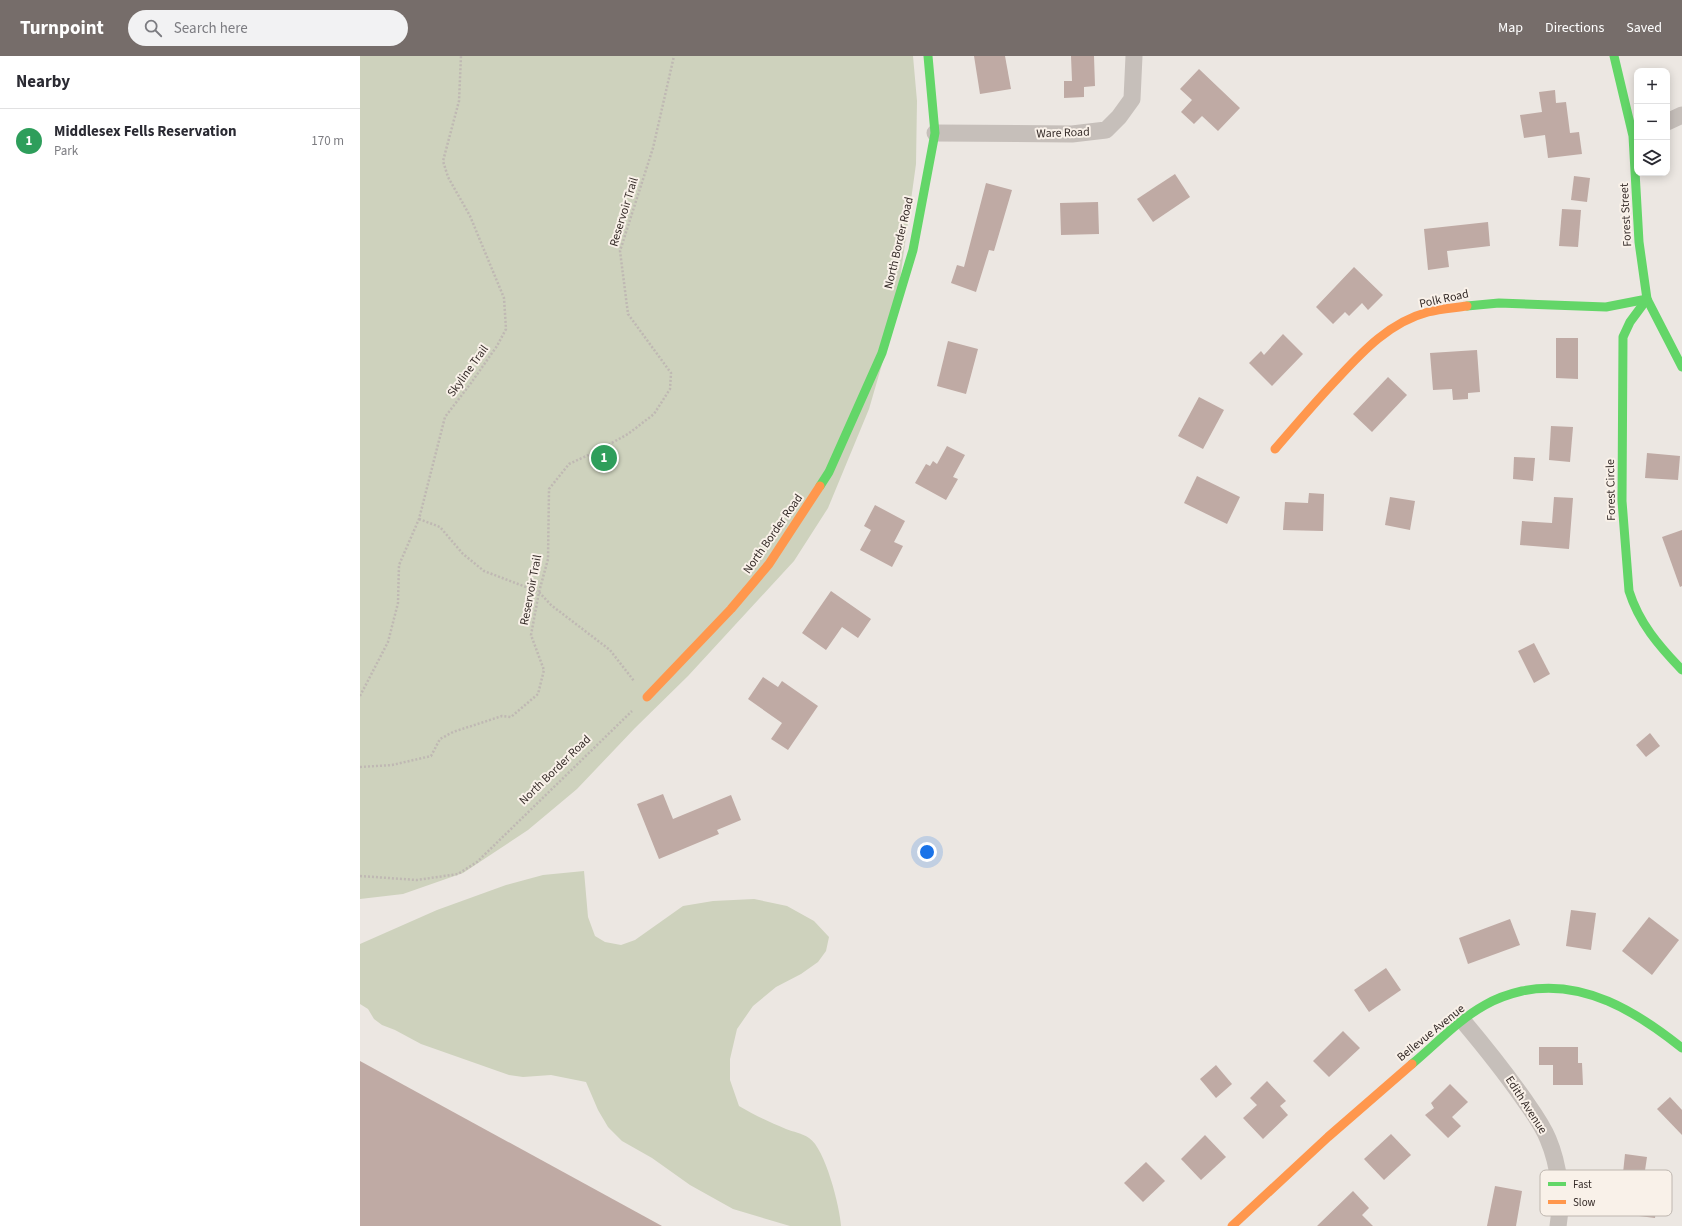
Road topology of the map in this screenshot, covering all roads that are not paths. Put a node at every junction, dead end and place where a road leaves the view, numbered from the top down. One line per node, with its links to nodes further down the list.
1 (928, 56): 7 (street, North Border Road)
2 (1134, 56): 7 (street, Ware Road)
3 (1614, 56): 6 (street, Forest Street)
4 (1682, 115): 5 (street)
5 (1670, 121)
6 (1634, 131)
7 (935, 133): 13 (street, North Border Road)
8 (1635, 140): 9 (street, Forest Street)
9 (1647, 300): 10 (street, Forest Street); 11 (street, Polk Road); 12 (street, Forest Circle)
10 (1682, 367)
11 (1275, 449)
12 (1682, 670)
13 (647, 697)
14 (1464, 1021): 15 (street, Bellevue Avenue); 16 (street, Edith Avenue); 18 (street, Bellevue Avenue)
15 (1682, 1048)
16 (1557, 1170)
17 (1559, 1216): 19 (street, Edith Avenue)
18 (1232, 1226)
19 (1558, 1226)

